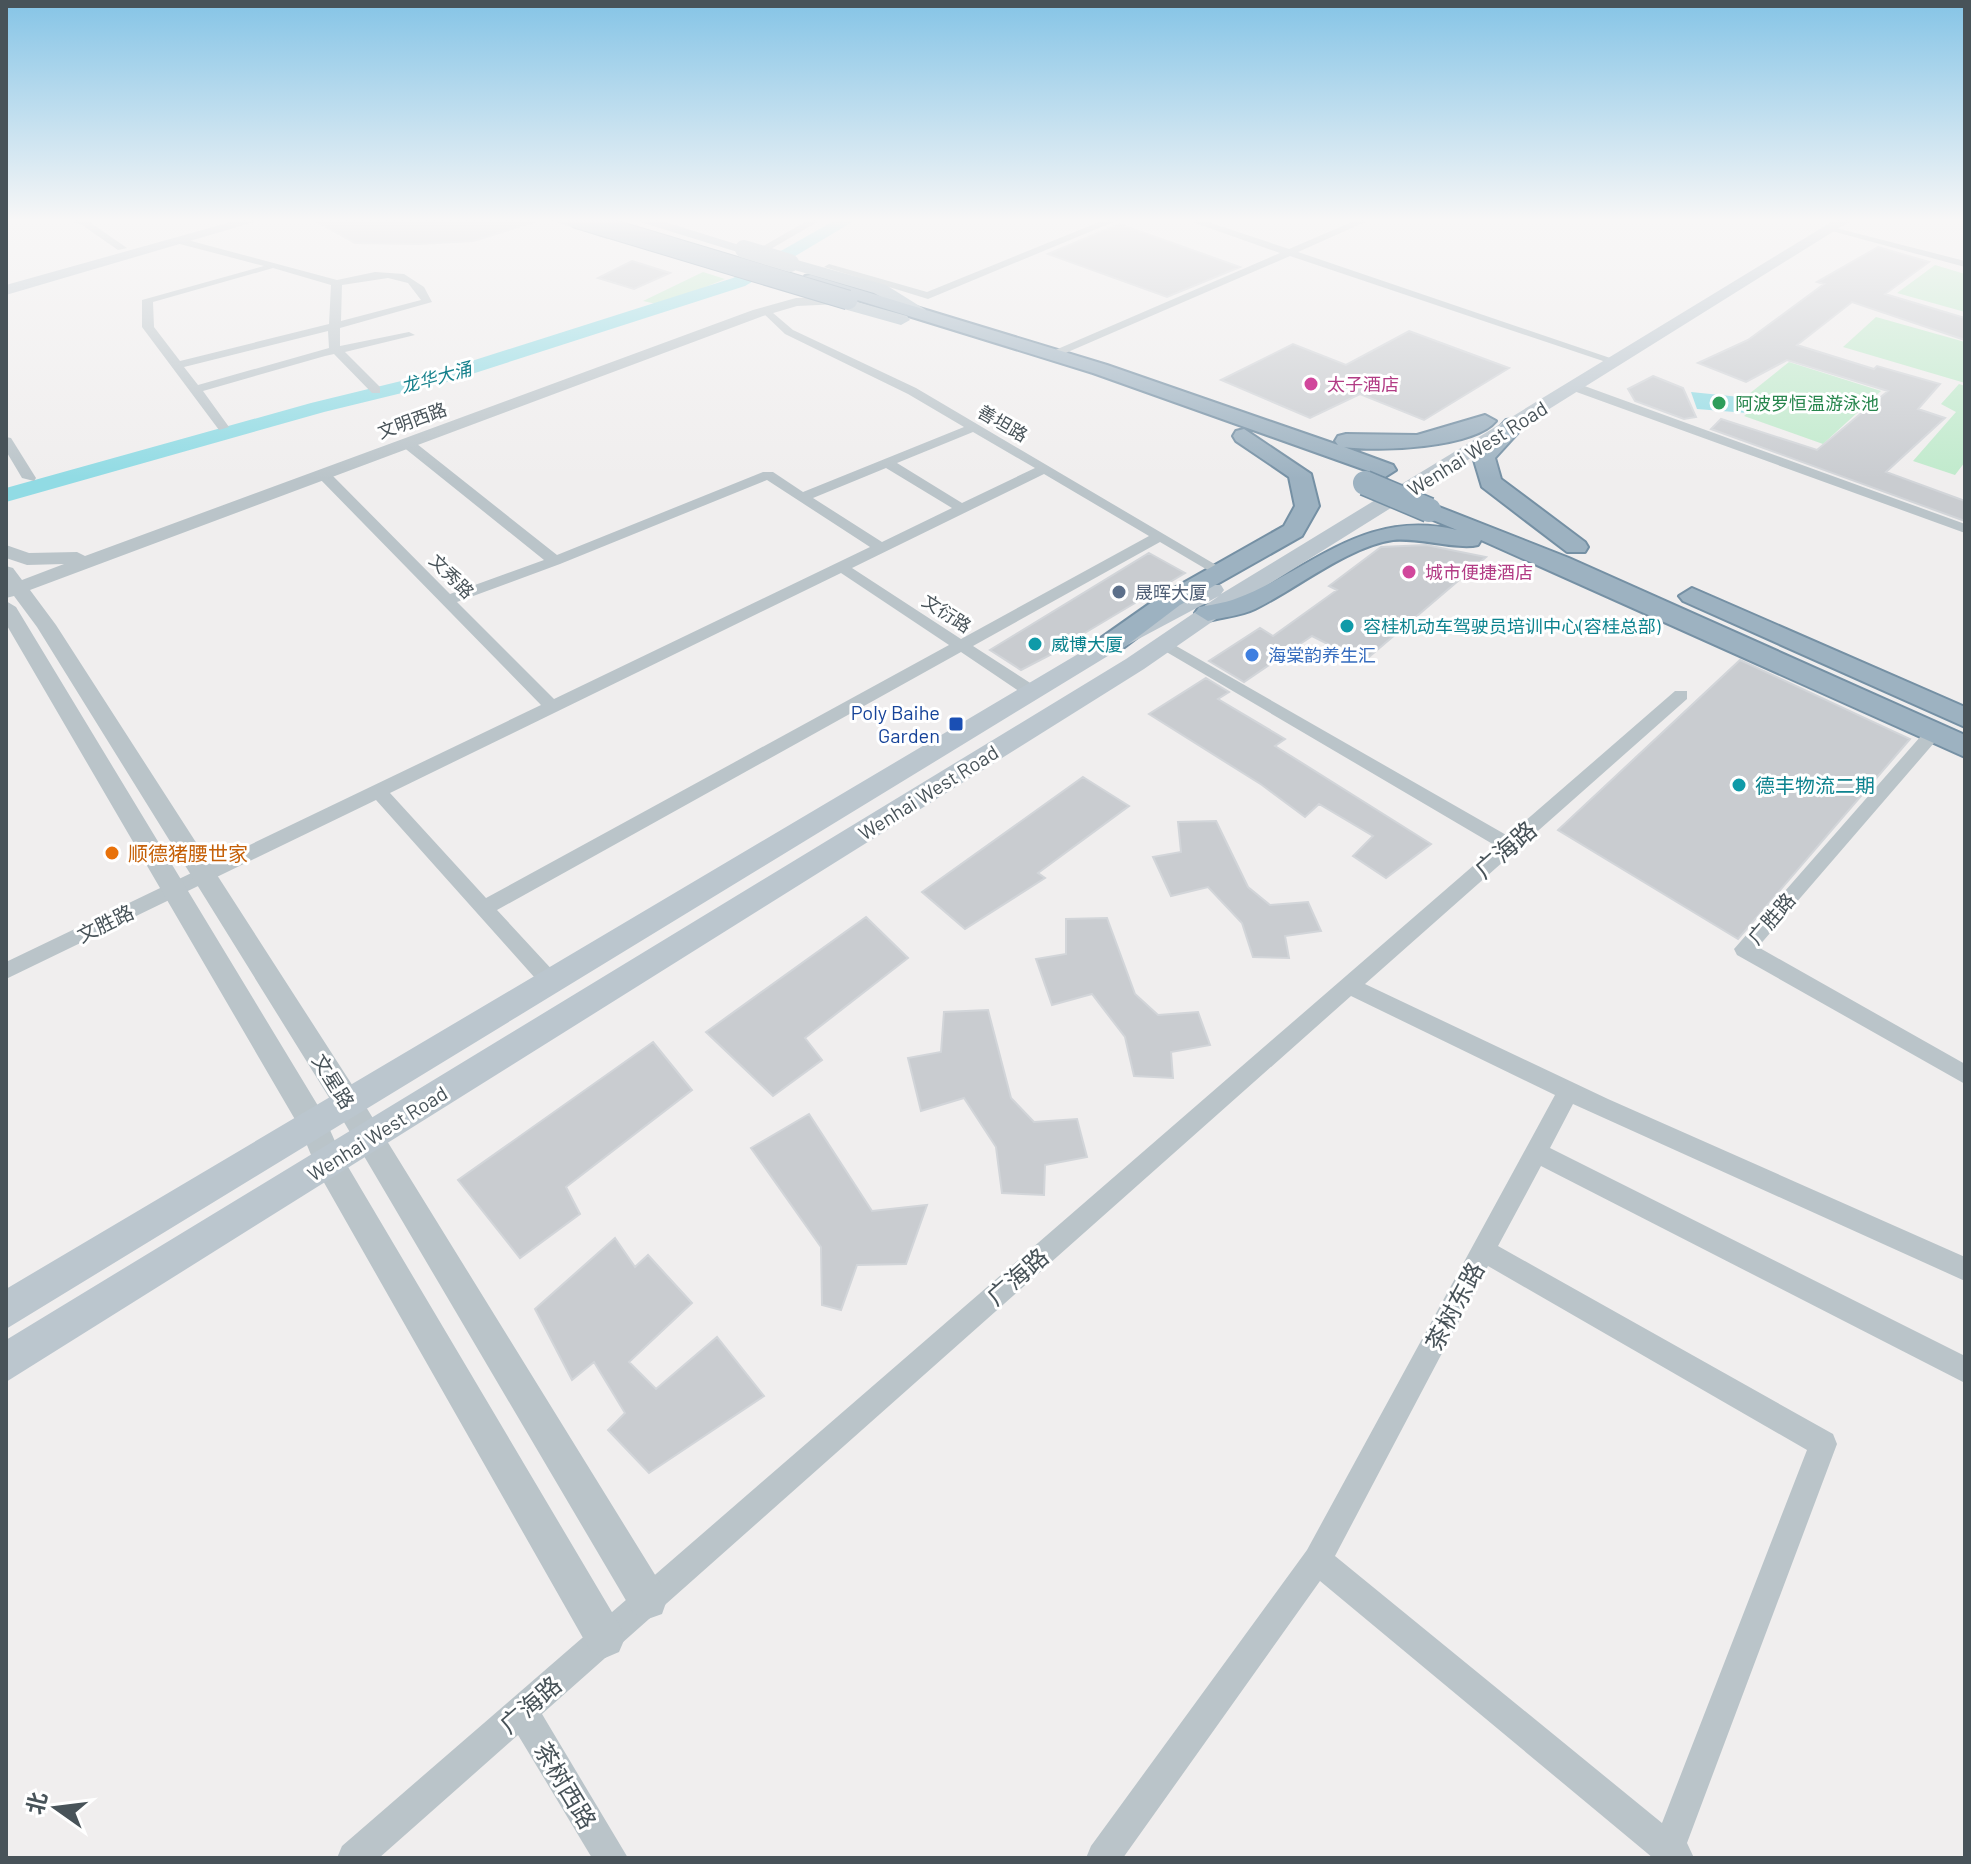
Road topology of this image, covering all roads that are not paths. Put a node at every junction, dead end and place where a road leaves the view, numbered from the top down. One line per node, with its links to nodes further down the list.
1 (147, 305): 18 (street)
2 (337, 305): 13 (street)
3 (415, 305): 13 (street)
4 (754, 305): 42 (street, 文明西路)
5 (789, 305): 11 (street, 文明西路)
6 (864, 305): 12 (highway)
7 (879, 305): 12 (highway)
8 (1168, 305): 17 (street)
9 (1460, 305): 16 (street)
10 (1691, 305): 16 (main road, Wenhai West Road)
11 (766, 310): 26 (street, 善坦路); 29 (street, 文明西路)
12 (909, 315): 17 (highway); 27 (highway)
13 (333, 326): 15 (street); 18 (street)
14 (409, 335): 15 (street)
15 (334, 351): 20 (street); 21 (street)
16 (1607, 351): 19 (main road, Wenhai West Road); 22 (main road, Wenhai West Road)
17 (1057, 353): 23 (highway)
18 (176, 366): 20 (street)
19 (1575, 387): 24 (main road, Wenhai West Road); 37 (street)
20 (198, 389): 25 (street)
21 (376, 390)
22 (1485, 421): 23 (highway); 52 (main road, Wenhai West Road)
23 (1267, 425): 35 (highway)
24 (1514, 425): 41 (highway); 48 (main road, Wenhai West Road)
25 (223, 427)
26 (975, 427): 30 (street); 31 (street, 善坦路)
27 (1244, 436): 35 (highway, bridge); 45 (highway)
28 (6, 441): 33 (street)
29 (407, 443): 32 (street, 文明西路); 43 (street)
30 (887, 463): 34 (street); 36 (street)
31 (1046, 468): 36 (street, 文胜路); 38 (street, 善坦路)
32 (323, 474): 42 (street, 文明西路); 47 (street, 文秀路)
33 (29, 478)
34 (802, 497): 39 (street); 43 (street)
35 (1438, 503): 41 (highway)
36 (961, 508): 39 (street, 文胜路)
37 (1965, 529)
38 (1160, 536): 45 (street, 善坦路); 51 (street)
39 (880, 547): 44 (street, 文胜路)
40 (6, 551): 42 (street)
41 (1568, 555): 48 (highway); 56 (highway); 57 (highway)
42 (84, 560): 46 (street, 文明西路); 49 (street)
43 (555, 561): 47 (street)
44 (841, 567): 51 (street, 文衍路); 55 (street, 文胜路)
45 (1221, 572): 52 (highway)
46 (9, 587): 49 (street, 文星路)
47 (447, 600): 55 (street, 文秀路)
48 (1208, 613): 50 (main road, Wenhai West Road)
49 (25, 630): 61 (street, 文星路); 62 (street, 文星路)
50 (1164, 644): 60 (street); 71 (main road, Wenhai West Road)
51 (961, 645): 53 (street, 文衍路); 63 (street)
52 (1108, 646): 53 (main road, Wenhai West Road)
53 (1032, 692): 65 (main road, Wenhai West Road)
54 (1681, 695): 60 (street, 广海路)
55 (552, 707): 59 (street, 文胜路)
56 (1965, 718)
57 (1934, 732): 58 (highway); 67 (street, 广胜路)
58 (1965, 747)
59 (378, 791): 61 (street, 文胜路); 63 (street)
60 (1509, 845): 66 (street, 广海路)
61 (204, 876): 62 (street, 文胜路); 69 (street, 文星路)
62 (173, 891): 64 (street, 文胜路); 70 (street, 文星路)
63 (484, 908): 65 (street)
64 (6, 971)
65 (550, 981): 69 (main road, Wenhai West Road)
66 (1349, 986): 68 (street); 80 (street, 广海路)
67 (1965, 1075)
68 (1568, 1091): 72 (street, 茶树东路); 75 (street)
69 (348, 1103): 70 (main road, Wenhai West Road); 71 (street, 文星路)
70 (313, 1123): 73 (street, 文星路); 76 (main road, Wenhai West Road)
71 (369, 1138): 73 (main road, Wenhai West Road); 80 (street, 文星路)
72 (1536, 1152): 74 (street, 茶树东路); 78 (street)
73 (329, 1162): 77 (main road, Wenhai West Road); 81 (street, 文星路)
74 (1484, 1251): 79 (street, 茶树东路); 83 (street)
75 (1965, 1269)
76 (6, 1310)
77 (6, 1362)
78 (1965, 1370)
79 (1317, 1560): 83 (street); 86 (street, 茶树东路)
80 (648, 1600): 81 (street, 广海路)
81 (605, 1638): 82 (street, 广海路)
82 (522, 1711): 84 (street, 广海路); 85 (street, 茶树西路)
83 (1674, 1853)
84 (354, 1858)
85 (611, 1858)
86 (1103, 1858)

